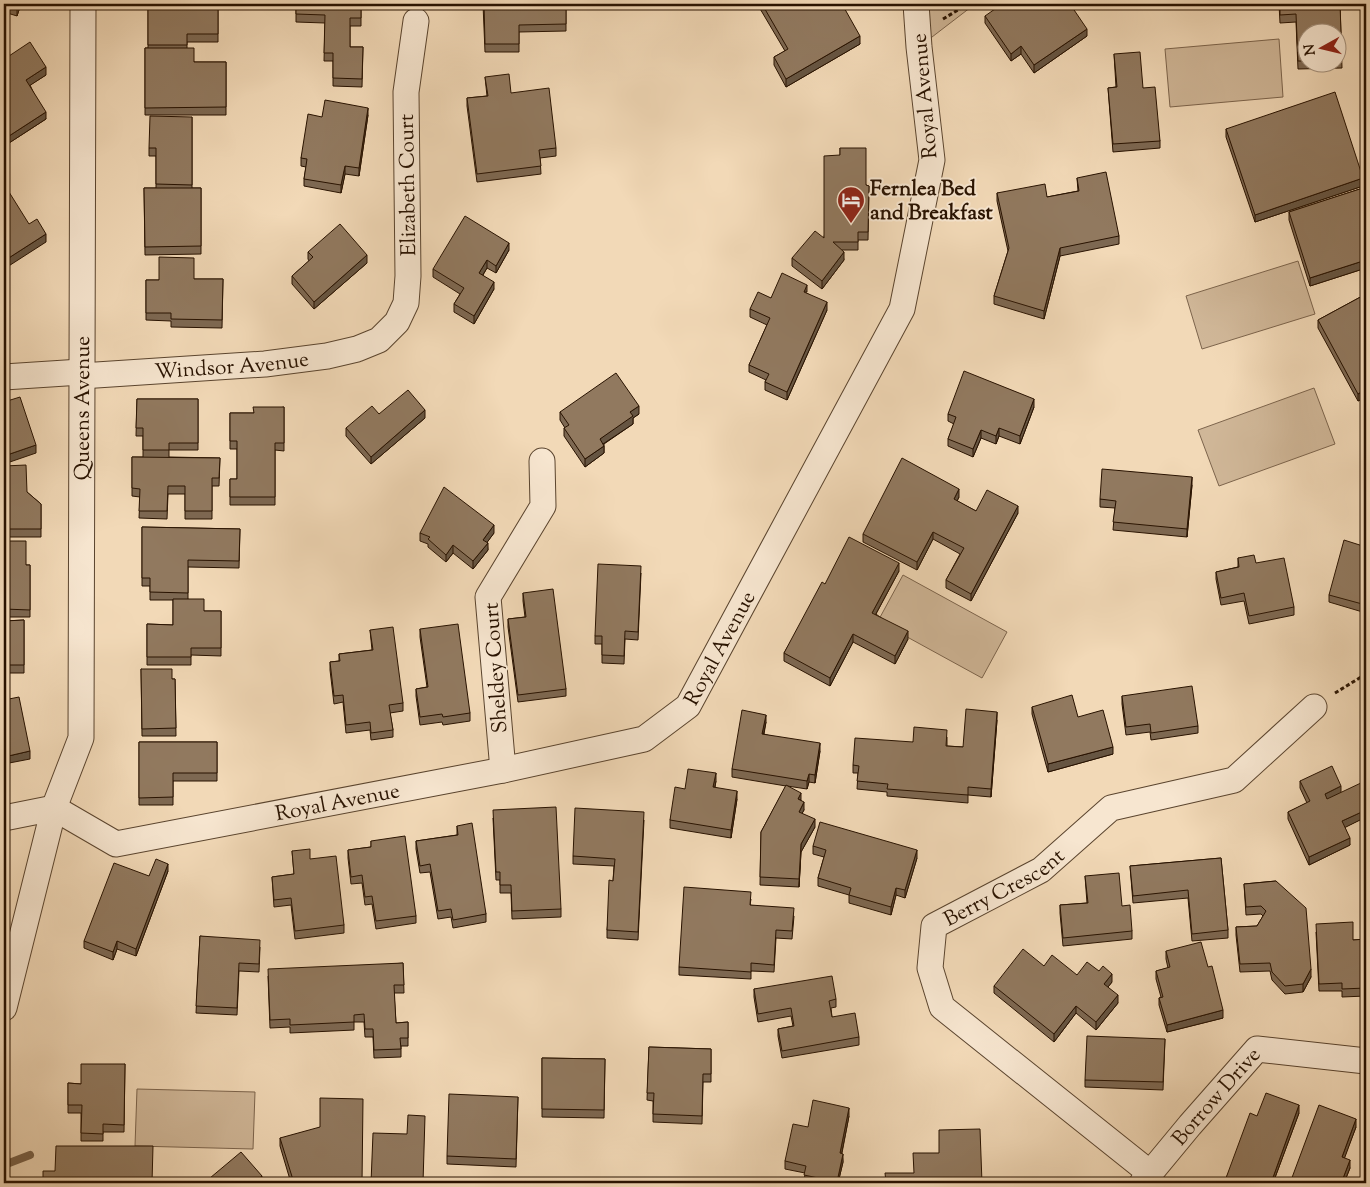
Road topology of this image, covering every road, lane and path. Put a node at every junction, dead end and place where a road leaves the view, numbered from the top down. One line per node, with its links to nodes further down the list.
1 (83, 4): 5 (street, Queens Avenue)
2 (916, 4): 10 (street, Royal Avenue)
3 (416, 21): 4 (street, Elizabeth Court)
4 (379, 340): 5 (street, Windsor Avenue)
5 (81, 374): 6 (street, Windsor Avenue); 11 (street, Queens Avenue)
6 (4, 377)
7 (542, 461): 10 (street, Sheldey Court)
8 (1366, 674): 9 (path)
9 (1314, 706): 15 (street, Berry Crescent)
10 (503, 770): 11 (street, Royal Avenue)
11 (54, 808): 12 (street); 13 (street, Queens Avenue)
12 (4, 818)
13 (4, 1008)
14 (1366, 1061): 15 (street, Borrow Drive)
15 (1146, 1178)

